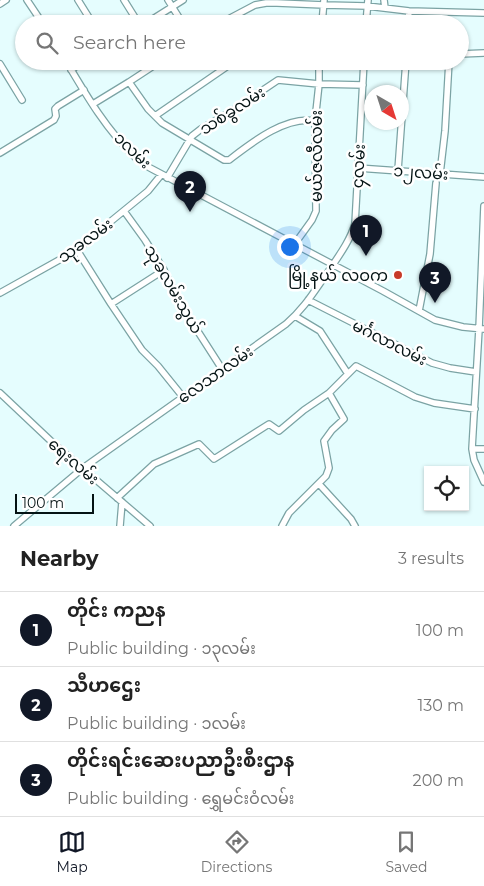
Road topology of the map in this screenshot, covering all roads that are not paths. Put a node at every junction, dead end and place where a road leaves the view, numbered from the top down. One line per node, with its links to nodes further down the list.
1 (6, 0): 10 (street)
2 (27, 0): 15 (street)
3 (78, 0): 16 (street)
4 (124, 0): 17 (street)
5 (168, 0): 11 (street)
6 (184, 0): 11 (street)
7 (384, 0): 12 (street)
8 (324, 3): 9 (street); 20 (street)
9 (367, 3): 12 (street)
10 (0, 4)
11 (172, 8): 18 (street); 19 (street)
12 (384, 8): 13 (street)
13 (409, 11): 14 (street); 21 (street)
14 (484, 13)
15 (36, 15)
16 (87, 15)
17 (133, 15)
18 (160, 15)
19 (177, 15)
20 (236, 15)
21 (409, 15)
22 (484, 53): 23 (street)
23 (469, 54)
24 (0, 64): 36 (street)
25 (71, 70): 35 (street, ၁လမ်း)
26 (147, 70): 32 (street)
27 (221, 70): 38 (street)
28 (319, 70): 33 (street, မယ်ဇလီလမ်း)
29 (364, 70): 34 (street, ၄လမ်း)
30 (405, 70): 43 (street)
31 (449, 70): 44 (street)
32 (129, 82): 37 (street); 38 (street)
33 (318, 84): 34 (street, သစ်ခွလမ်း); 39 (street, မယ်ဇလီလမ်း); 40 (street, သစ်ခွလမ်း)
34 (363, 85): 42 (street, ၄လမ်း)
35 (84, 90): 37 (street, ၁လမ်း); 41 (street)
36 (22, 100)
37 (93, 104): 45 (street, ၁လမ်း)
38 (154, 116): 40 (street)
39 (314, 121): 40 (street); 50 (street, မယ်ဇလီလမ်း)
40 (189, 140): 45 (street, သစ်ခွလမ်း)
41 (0, 153)
42 (358, 168): 43 (street, ၁၂လမ်း); 52 (street, ၄လမ်း)
43 (398, 170): 44 (street, ၁၂လမ်း)
44 (440, 174): 46 (street, ၁၂လမ်း)
45 (164, 176): 49 (street, သုခလမ်း); 50 (street, ၁လမ်း)
46 (484, 177)
47 (436, 183): 58 (street)
48 (484, 206): 54 (street)
49 (124, 211): 51 (street, သုခလမ်း); 53 (street, သုခလမ်းသွယ်)
50 (294, 245): 52 (street, ၁လမ်း)
51 (77, 250): 55 (street, သုခလမ်း); 57 (street)
52 (333, 265): 56 (street, လေသာလမ်း); 58 (street, ၁လမ်း)
53 (164, 270): 57 (street); 61 (street, သုခလမ်းသွယ်)
54 (482, 285): 60 (street)
55 (0, 294)
56 (308, 300): 59 (street, လေသာလမ်း); 62 (street, မင်္ဂလာလမ်း)
57 (110, 304): 66 (street)
58 (419, 311): 60 (street, ၁လမ်း)
59 (296, 316): 61 (street, လေသာလမ်း); 63 (street)
60 (482, 329): 62 (street)
61 (222, 369): 66 (street, လေသာလမ်း)
62 (476, 372): 67 (street)
63 (348, 374): 65 (street); 67 (street)
64 (0, 393): 70 (street, ရေးလမ်း)
65 (329, 393): 72 (street); 73 (street)
66 (183, 396): 70 (street, လေသာလမ်း)
67 (474, 409): 68 (street)
68 (472, 449): 69 (street); 71 (street)
69 (484, 449)
70 (83, 468): 73 (street, ရေးလမ်း); 74 (street, လေသာလမ်း)
71 (484, 482)
72 (319, 484): 77 (street); 78 (street)
73 (120, 500): 75 (street); 76 (street, ရေးလမ်း)
74 (14, 526)
75 (120, 526)
76 (150, 526)
77 (282, 526)
78 (355, 526)

